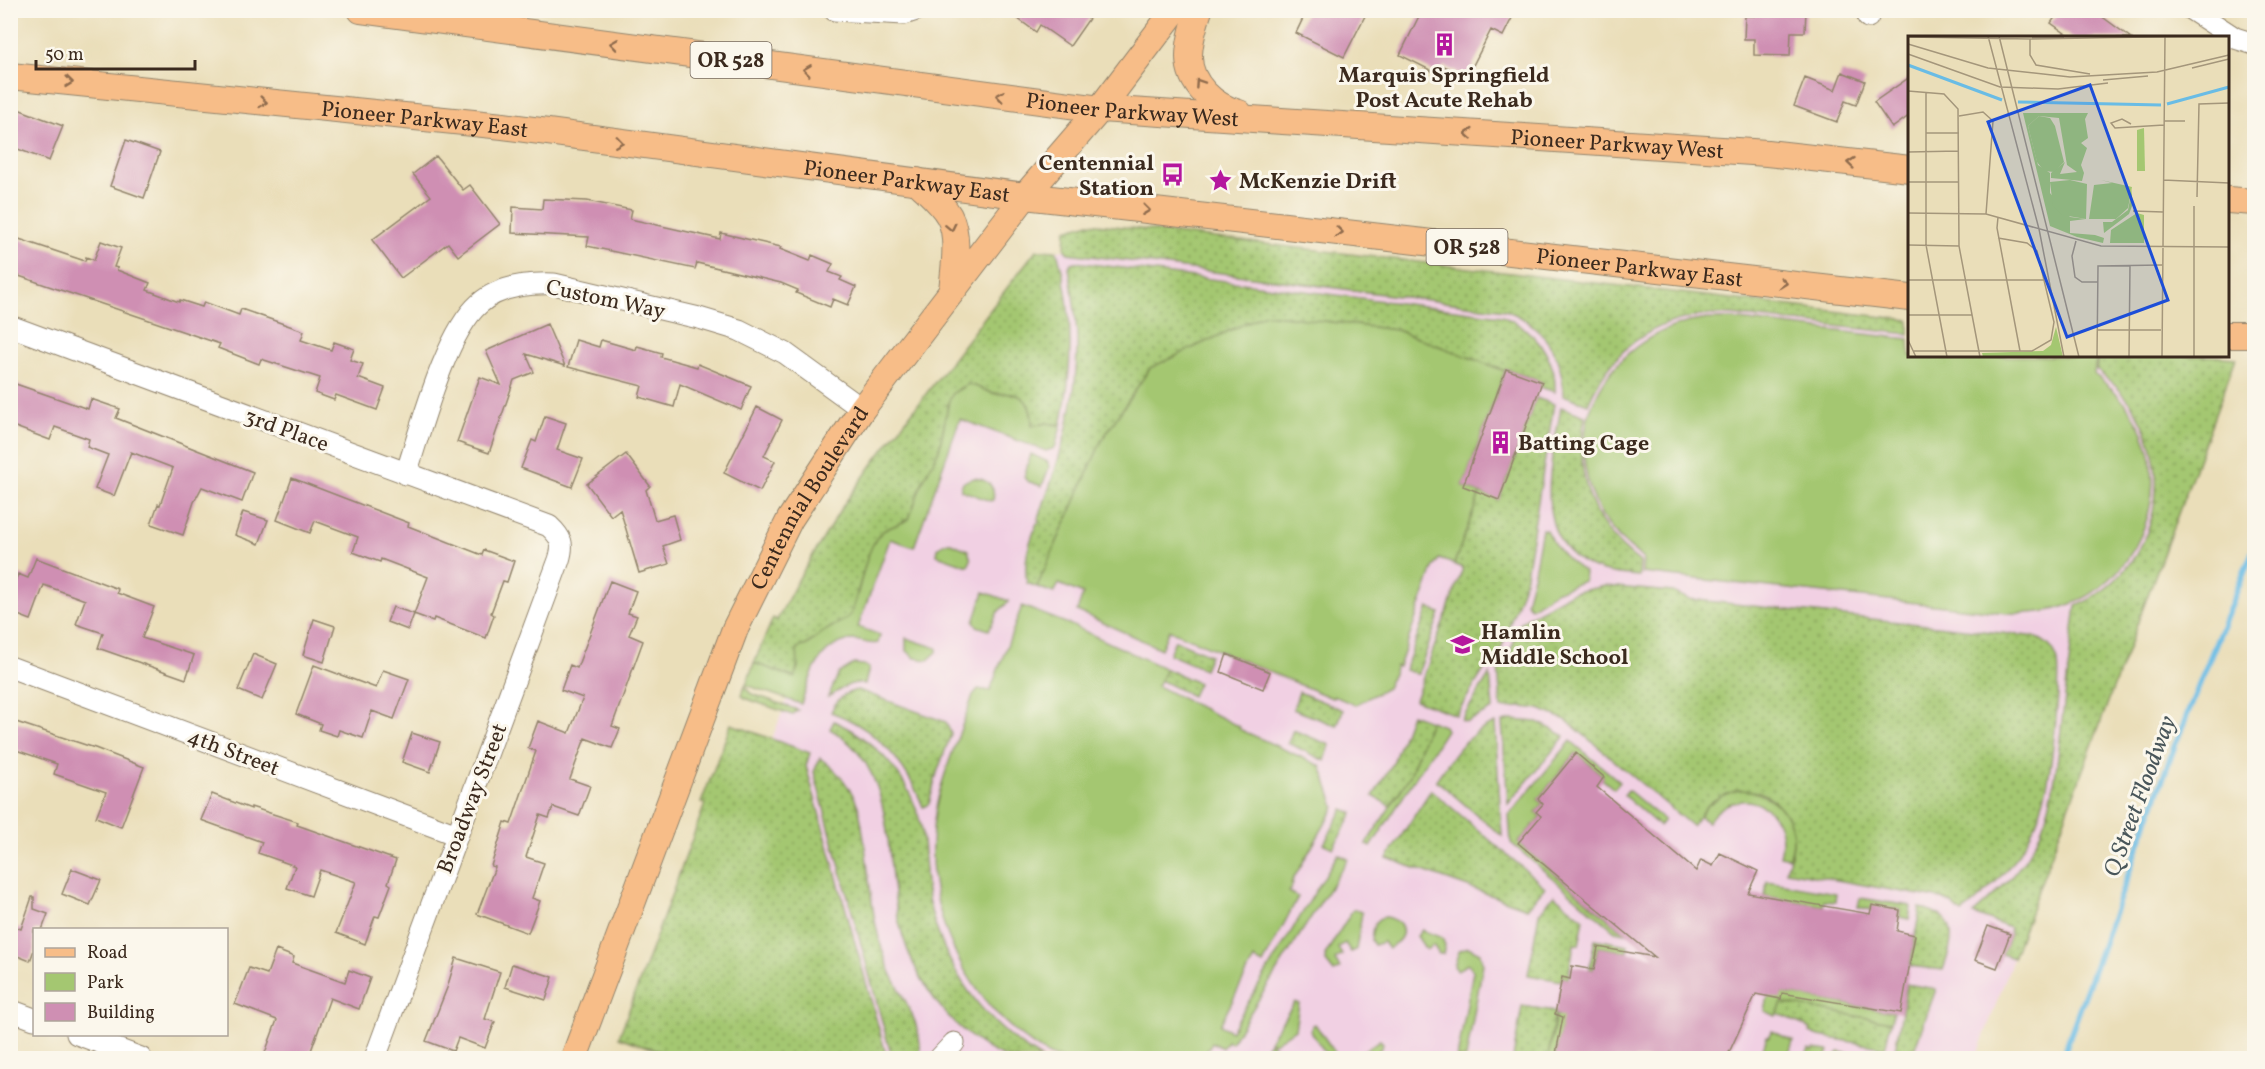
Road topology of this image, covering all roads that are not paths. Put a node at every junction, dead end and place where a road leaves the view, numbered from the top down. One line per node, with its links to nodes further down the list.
1 (361, 10): 9 (main road, Pioneer Parkway West / OR 528, one-way to 1)
2 (834, 10): 3 (street)
3 (916, 10)
4 (1174, 10): 9 (main road, Centennial Boulevard)
5 (1199, 10): 10 (main road, one-way to 5)
6 (2192, 10): 7 (street)
7 (2254, 44)
8 (10, 76): 12 (main road, Pioneer Parkway East / OR 528, one-way to 12)
9 (1100, 109): 10 (main road, Pioneer Parkway West / OR 528); 13 (main road, Centennial Boulevard)
10 (1265, 120): 11 (main road, Pioneer Parkway West / OR 528, one-way to 10)
11 (1908, 169)
12 (917, 181): 13 (main road, Pioneer Parkway East / OR 528); 16 (main road, one-way to 16)
13 (1025, 196): 16 (main road, Centennial Boulevard); 17 (main road, Pioneer Parkway East / OR 528, one-way to 17)
14 (2229, 200): 15 (main road)
15 (2254, 202)
16 (952, 291): 21 (main road, Centennial Boulevard)
17 (1908, 298)
18 (10, 326): 22 (street, 3rd Place)
19 (2229, 335): 20 (main road)
20 (2254, 335)
21 (862, 409): 22 (street, Custom Way); 31 (main road, Centennial Boulevard)
22 (406, 474): 23 (street, 3rd Place)
23 (561, 536): 25 (street, Broadway Street)
24 (10, 667): 25 (street, 4th Street)
25 (457, 835): 30 (street, Broadway Street)
26 (10, 1010): 27 (street)
27 (33, 1019)
28 (79, 1036): 29 (street)
29 (141, 1059)
30 (375, 1059)
31 (573, 1059)

